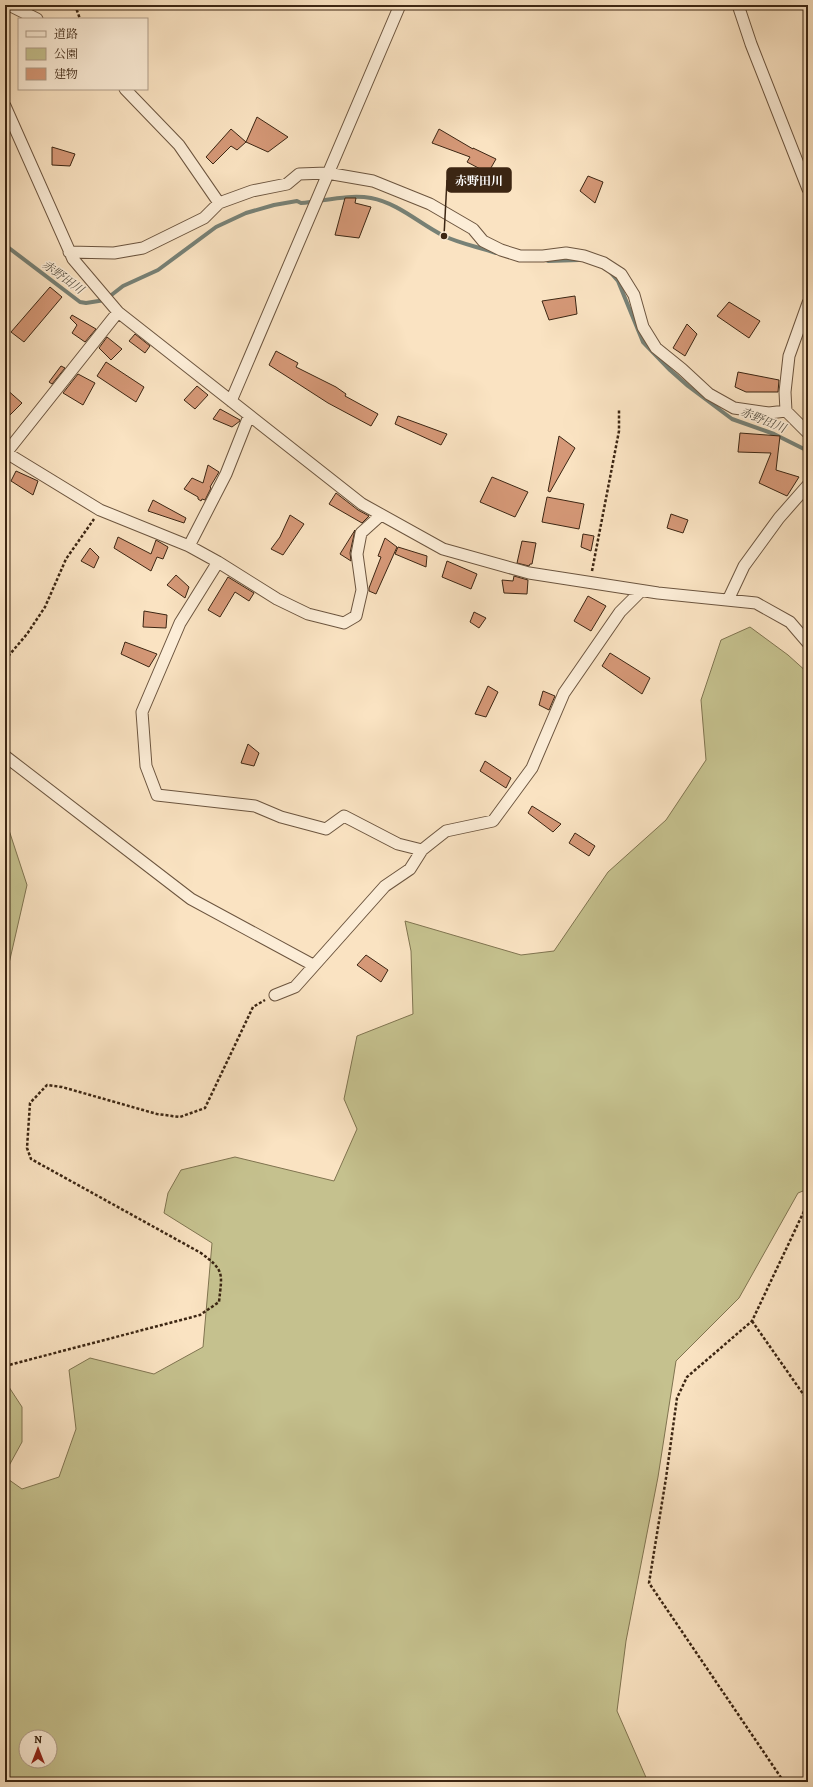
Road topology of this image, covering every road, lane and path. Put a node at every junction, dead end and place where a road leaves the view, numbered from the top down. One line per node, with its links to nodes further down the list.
1 (9, 5): 5 (street)
2 (75, 5): 6 (path)
3 (400, 5): 9 (street)
4 (738, 5): 10 (street)
5 (35, 18)
6 (80, 18)
7 (126, 90): 11 (street)
8 (5, 106): 12 (street)
9 (326, 177): 11 (street); 15 (street); 17 (street)
10 (808, 189)
11 (219, 203): 12 (street)
12 (69, 252): 14 (street)
13 (808, 303): 17 (street)
14 (118, 312): 15 (street); 20 (street)
15 (231, 401): 18 (street)
16 (619, 409): 26 (path)
17 (786, 411): 19 (street)
18 (249, 416): 23 (street); 24 (street)
19 (808, 434)
20 (6, 452): 22 (street)
21 (808, 485): 28 (street)
22 (100, 510): 24 (street); 30 (path)
23 (381, 515): 25 (street); 26 (street)
24 (188, 546): 25 (street)
25 (218, 562): 32 (street)
26 (589, 583): 27 (street)
27 (641, 591): 28 (street); 32 (street)
28 (728, 600): 29 (street)
29 (808, 643)
30 (5, 660)
31 (5, 756): 33 (street)
32 (422, 850): 33 (street)
33 (313, 965): 34 (street)
34 (275, 995): 37 (path)
35 (808, 1206): 36 (path)
36 (752, 1321): 38 (path); 39 (path)
37 (5, 1366)
38 (808, 1401)
39 (784, 1782)

